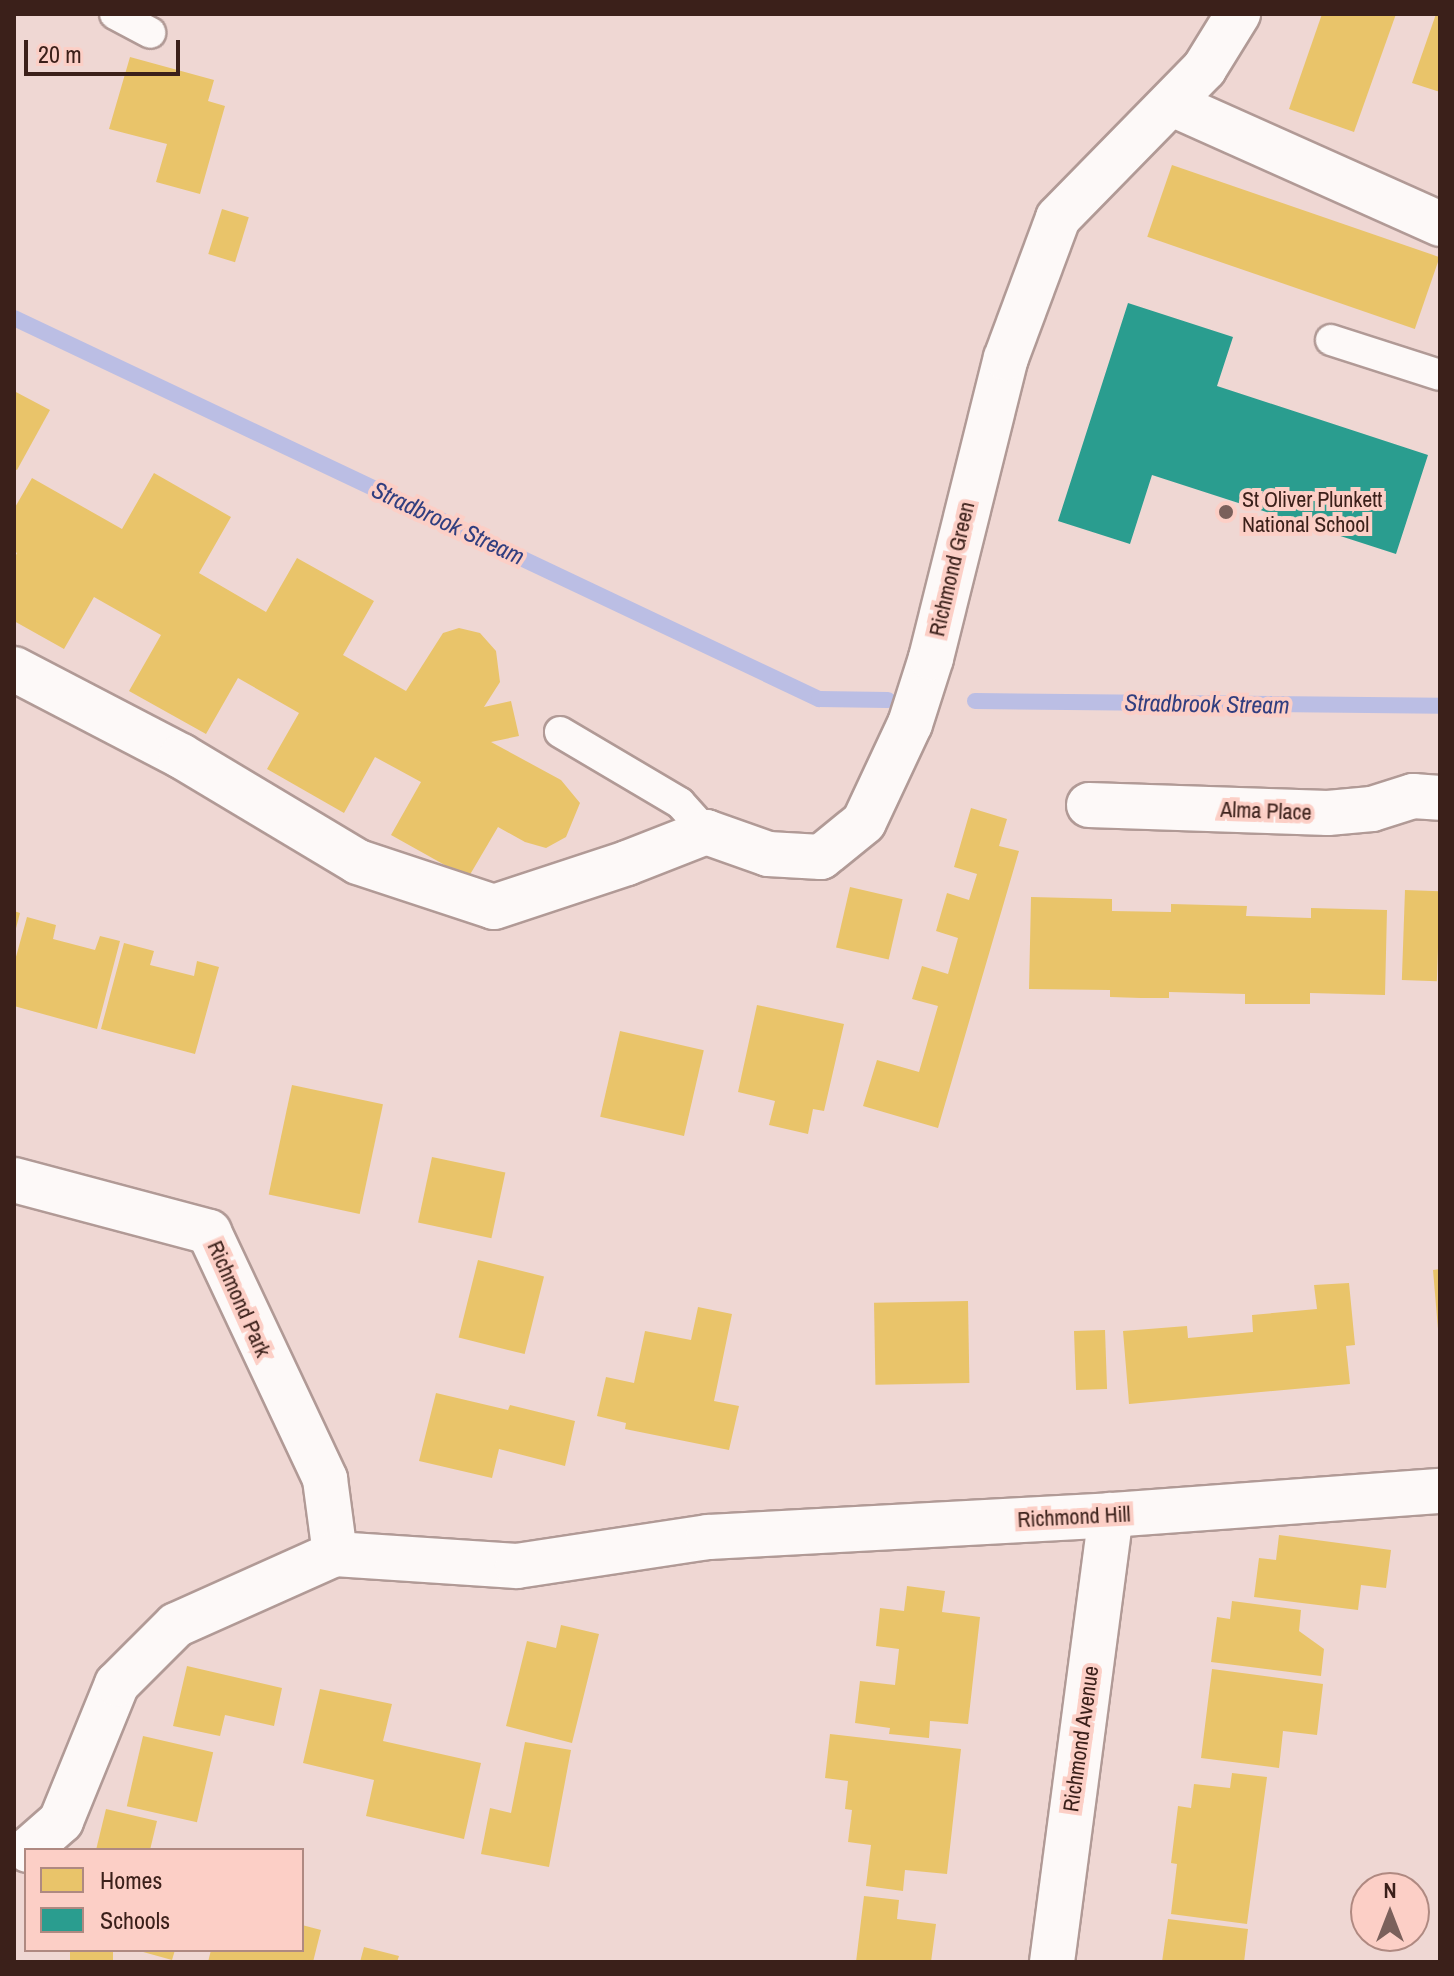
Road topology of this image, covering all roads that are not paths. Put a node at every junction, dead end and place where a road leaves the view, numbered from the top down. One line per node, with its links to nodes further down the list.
1 (115, 14): 3 (lane)
2 (1238, 14): 4 (street, Richmond Green)
3 (150, 33)
4 (1172, 104): 5 (street); 12 (street, Richmond Green)
5 (1440, 224)
6 (1331, 340): 7 (lane)
7 (1440, 375)
8 (14, 669): 12 (street)
9 (560, 732): 12 (lane)
10 (1440, 798): 11 (street, Alma Place)
11 (1089, 805)
12 (706, 832)
13 (14, 1180): 16 (street, Richmond Park)
14 (1440, 1491): 15 (street, Richmond Hill)
15 (1111, 1515): 16 (street, Richmond Hill); 18 (street, Richmond Avenue)
16 (335, 1554): 17 (street)
17 (30, 1848)
18 (1052, 1962)

